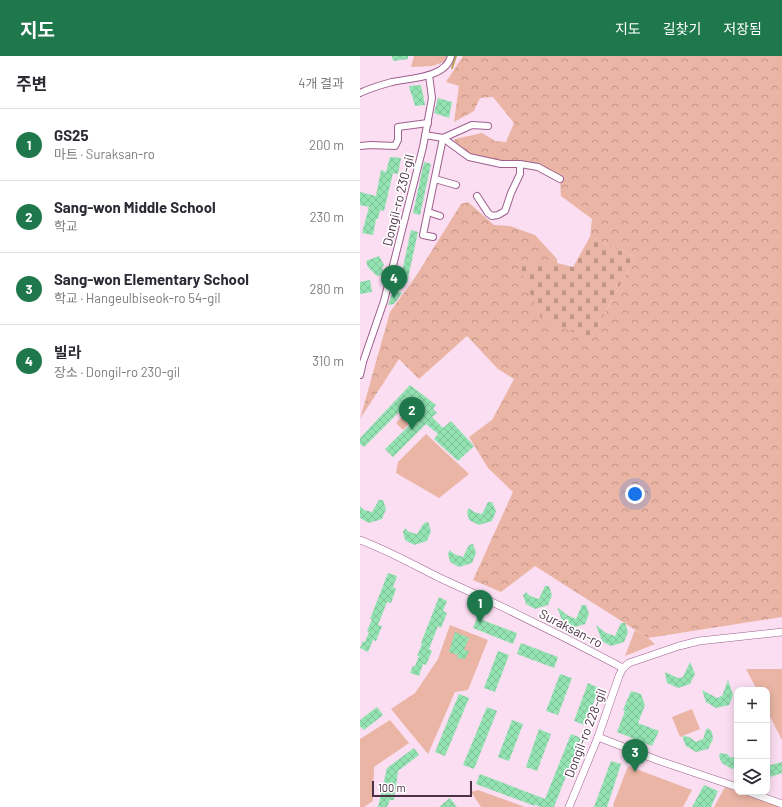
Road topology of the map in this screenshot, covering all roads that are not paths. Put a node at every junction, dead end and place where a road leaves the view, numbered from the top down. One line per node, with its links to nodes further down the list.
1 (451, 56): 2 (street)
2 (429, 75): 3 (street); 4 (street, Dongil-ro 230-gil)
3 (360, 92)
4 (428, 123): 6 (street, Dongil-ro 230-gil); 8 (street)
5 (488, 126): 7 (street)
6 (425, 135): 7 (street); 17 (street, Dongil-ro 230-gil)
7 (444, 138): 9 (street); 10 (street)
8 (360, 146)
9 (520, 164): 11 (street); 13 (street)
10 (435, 179): 12 (street); 14 (street)
11 (560, 180)
12 (456, 185)
13 (477, 196)
14 (428, 212): 15 (street); 16 (street)
15 (440, 216)
16 (433, 237)
17 (360, 375)
18 (360, 540): 20 (street, Suraksan-ro)
19 (782, 632): 20 (street)
20 (623, 668): 21 (street, Dongil-ro 228-gil)
21 (598, 737): 22 (street); 25 (street, Dongil-ro 228-gil)
22 (734, 787)
23 (757, 795): 24 (street)
24 (782, 804)
25 (569, 807)

